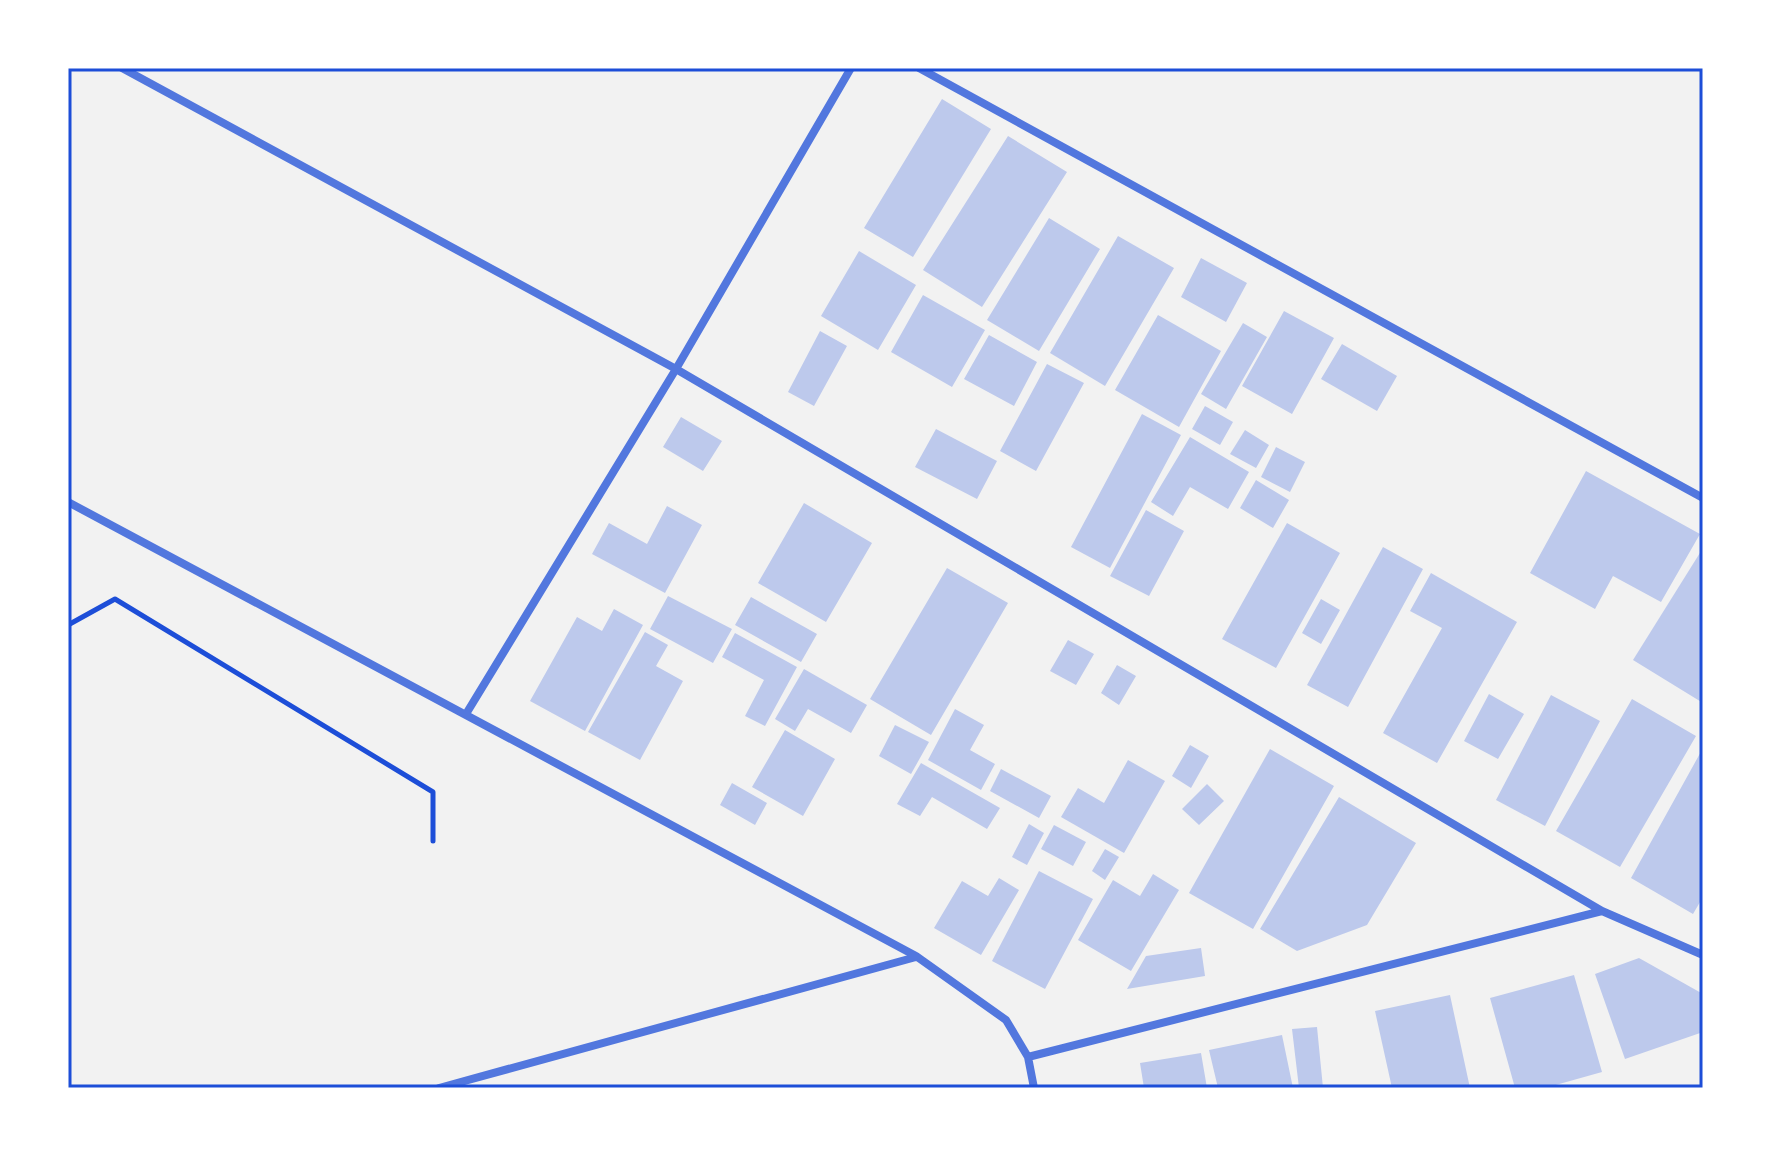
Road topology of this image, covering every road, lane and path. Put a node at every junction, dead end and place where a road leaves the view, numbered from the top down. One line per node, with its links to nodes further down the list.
1 (122, 68): 4 (street)
2 (851, 68): 4 (street)
3 (919, 68): 5 (street)
4 (676, 369): 8 (street); 10 (street)
5 (1703, 498)
6 (68, 502): 8 (street)
7 (68, 625): 9 (path)
8 (466, 714): 12 (street)
9 (433, 841)
10 (1602, 911): 11 (street); 13 (street)
11 (1703, 955)
12 (916, 956): 13 (street); 14 (street)
13 (1028, 1057): 15 (street)
14 (439, 1088)
15 (1034, 1088)

